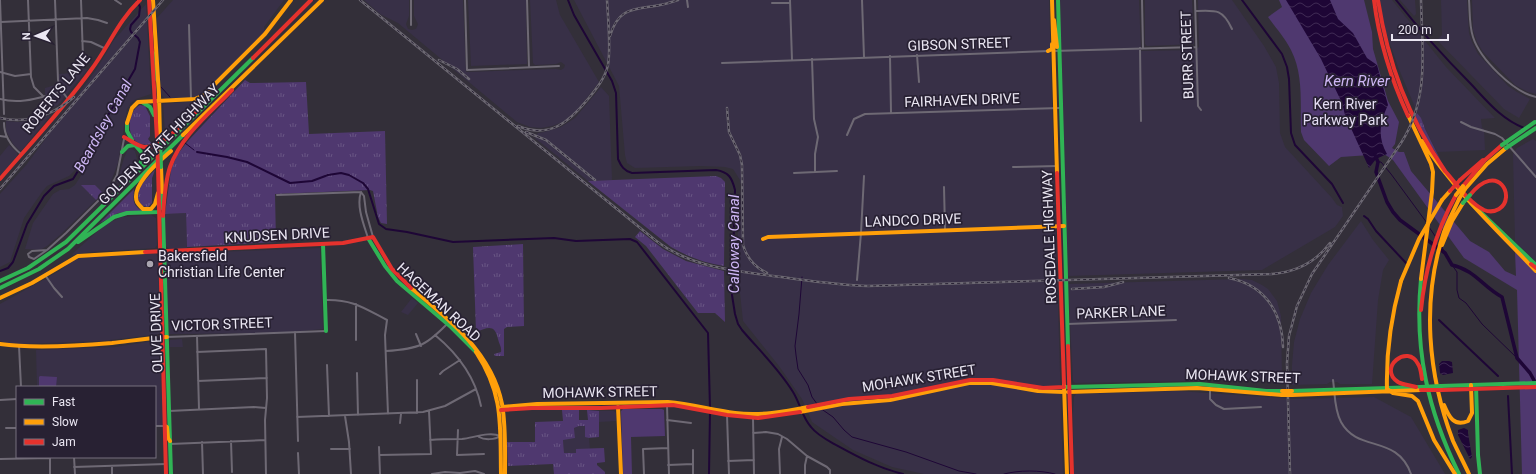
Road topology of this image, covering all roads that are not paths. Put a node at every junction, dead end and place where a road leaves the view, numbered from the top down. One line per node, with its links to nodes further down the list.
1 (0, 0): 33 (street)
2 (28, 0): 32 (street)
3 (55, 0): 31 (street)
4 (81, 0): 30 (street)
5 (115, 0): 26 (street)
6 (140, 0): 40 (main road, ROBERTS LANE)
7 (149, 0): 43 (main road, OLIVE DRIVE)
8 (153, 0): 57 (main road, OLIVE DRIVE)
9 (291, 0): 64 (main road)
10 (311, 0): 69 (main road, GOLDEN STATE HIGHWAY)
11 (322, 0): 56 (main road, GOLDEN STATE HIGHWAY)
12 (411, 0): 36 (street)
13 (465, 0): 53 (street)
14 (528, 0): 53 (street)
15 (688, 0): 27 (street)
16 (862, 0): 48 (street)
17 (1052, 0): 29 (main road, ROSEDALE HIGHWAY)
18 (1058, 0): 42 (main road, ROSEDALE HIGHWAY)
19 (1142, 0): 41 (street)
20 (1195, 0): 28 (street, BURR STREET)
21 (1374, 0): 73 (main road)
22 (1378, 0): 95 (main road)
23 (1469, 0): 61 (street)
24 (790, 1): 25 (street); 50 (street)
25 (772, 3)
26 (121, 4)
27 (688, 7)
28 (1196, 11): 37 (street); 39 (street, BURR STREET)
29 (1053, 17): 42 (main road, ROSEDALE HIGHWAY); 44 (main road)
30 (81, 18): 31 (street); 34 (street); 38 (street)
31 (56, 19): 32 (street); 59 (street)
32 (29, 20): 33 (street); 55 (street)
33 (0, 22): 54 (street)
34 (107, 23)
35 (188, 25): 64 (street)
36 (411, 25)
37 (1232, 29)
38 (82, 41): 40 (street); 47 (street)
39 (1196, 47): 41 (street, GIBSON STREET); 70 (street, BURR STREET)
40 (104, 48): 63 (main road, ROBERTS LANE)
41 (1142, 48): 42 (street, GIBSON STREET); 74 (street)
42 (1057, 50): 44 (street, GIBSON STREET); 68 (main road, ROSEDALE HIGHWAY)
43 (152, 51): 57 (main road); 66 (main road, OLIVE DRIVE)
44 (1048, 51): 45 (street, GIBSON STREET)
45 (917, 55): 46 (street, GIBSON STREET); 58 (street)
46 (890, 56): 48 (street, GIBSON STREET); 71 (street)
47 (83, 57)
48 (864, 57): 49 (street, GIBSON STREET)
49 (812, 59): 50 (street, GIBSON STREET); 96 (street)
50 (792, 60): 51 (street, GIBSON STREET)
51 (722, 63)
52 (559, 66): 53 (street)
53 (530, 67)
54 (1, 73): 55 (street); 65 (street)
55 (31, 74): 60 (street)
56 (246, 74): 81 (main road, GOLDEN STATE HIGHWAY); 108 (main road)
57 (158, 81): 66 (main road, OLIVE DRIVE)
58 (919, 82)
59 (62, 92): 60 (street); 63 (street)
60 (43, 96): 65 (street)
61 (1536, 97)
62 (0, 99): 65 (street)
63 (68, 99): 90 (main road, ROBERTS LANE)
64 (191, 99): 66 (main road)
65 (3, 100): 72 (street)
66 (157, 101): 67 (main road); 79 (main road, OLIVE DRIVE); 86 (main road, OLIVE DRIVE)
67 (142, 102): 78 (main road); 79 (main road)
68 (1058, 108): 71 (street, FAIRHAVEN DRIVE); 92 (main road, ROSEDALE HIGHWAY); 110 (main road, ROSEDALE HIGHWAY)
69 (201, 109): 87 (main road); 109 (main road, GOLDEN STATE HIGHWAY)
70 (1201, 110)
71 (892, 112): 82 (street, FAIRHAVEN DRIVE)
72 (4, 114)
73 (1408, 115): 113 (main road); 149 (main road, bridge)
74 (1141, 121)
75 (4, 122): 84 (street)
76 (1461, 122): 99 (street)
77 (1536, 122): 88 (main road, bridge)
78 (127, 123): 85 (main road); 87 (main road)
79 (156, 124): 86 (main road, OLIVE DRIVE)
80 (1536, 128): 88 (main road, bridge)
81 (184, 134): 103 (main road); 119 (main road, GOLDEN STATE HIGHWAY)
82 (847, 135)
83 (0, 136): 84 (street)
84 (7, 137): 90 (street)
85 (124, 138): 87 (main road); 89 (street)
86 (158, 139): 103 (main road, OLIVE DRIVE, bridge)
87 (134, 143): 89 (main road); 109 (main road)
88 (1504, 146): 91 (main road); 102 (main road)
89 (122, 152): 118 (street)
90 (21, 154): 100 (main road, ROBERTS LANE)
91 (1490, 155): 102 (main road); 169 (main road, bridge)
92 (1058, 166): 93 (street); 110 (main road, ROSEDALE HIGHWAY)
93 (1013, 167)
94 (837, 171): 96 (street)
95 (1445, 171): 107 (main road, bridge); 117 (main road)
96 (815, 172): 97 (street)
97 (794, 173)
98 (864, 176): 112 (street)
99 (1536, 177)
100 (0, 179)
101 (944, 187): 111 (street)
102 (1464, 188): 107 (main road, bridge)
103 (160, 192): 106 (main road, OLIVE DRIVE); 108 (main road, OLIVE DRIVE)
104 (361, 192): 105 (street); 114 (street, HAGEMAN ROAD); 114 (street, HAGEMAN ROAD)
105 (277, 195)
106 (158, 212): 119 (main road); 120 (main road, OLIVE DRIVE)
107 (1451, 214): 149 (main road); 151 (main road)
108 (163, 216): 120 (main road, OLIVE DRIVE)
109 (92, 217): 126 (main road, GOLDEN STATE HIGHWAY)
110 (1062, 226): 111 (main road, LANDCO DRIVE); 136 (main road, ROSEDALE HIGHWAY); 168 (main road, ROSEDALE HIGHWAY)
111 (945, 230): 112 (main road, LANDCO DRIVE)
112 (861, 233): 115 (main road, LANDCO DRIVE); 125 (street)
113 (1502, 237): 117 (main road); 121 (main road)
114 (371, 238): 116 (main road, KNUDSEN DRIVE); 135 (main road, HAGEMAN ROAD)
115 (763, 239)
116 (323, 244): 120 (main road, KNUDSEN DRIVE); 131 (main road)
117 (1517, 246): 122 (main road)
118 (47, 250): 118 (street)
119 (68, 250): 127 (main road, GOLDEN STATE HIGHWAY)
120 (162, 252): 124 (main road, KNUDSEN DRIVE); 128 (main road, OLIVE DRIVE); 133 (main road, OLIVE DRIVE)
121 (1525, 259): 122 (main road); 123 (main road)
122 (1536, 266)
123 (1536, 271)
124 (45, 275): 129 (street); 130 (main road, KNUDSEN DRIVE)
125 (857, 280)
126 (0, 281)
127 (0, 288)
128 (161, 295): 133 (main road); 142 (main road, OLIVE DRIVE)
129 (62, 296)
130 (0, 298)
131 (325, 300): 132 (street); 137 (main road)
132 (356, 304): 143 (street); 147 (street)
133 (166, 309): 142 (main road, OLIVE DRIVE)
134 (1176, 320): 136 (street, PARKER LANE)
135 (449, 322): 141 (street); 183 (main road, HAGEMAN ROAD)
136 (1067, 324): 168 (main road, ROSEDALE HIGHWAY)
137 (326, 331): 138 (street, VICTOR STREET)
138 (295, 332): 140 (street, VICTOR STREET); 196 (street)
139 (416, 334): 146 (street)
140 (197, 336): 142 (street, VICTOR STREET); 148 (street)
141 (435, 336): 146 (street); 150 (street)
142 (165, 337): 145 (main road, VICTOR STREET); 186 (main road, OLIVE DRIVE); 201 (main road, OLIVE DRIVE)
143 (356, 340)
144 (0, 344): 145 (main road, VICTOR STREET)
145 (19, 346): 161 (street)
146 (421, 346): 147 (street)
147 (386, 351): 189 (street)
148 (197, 352): 155 (street); 158 (street)
149 (1421, 354): 205 (main road)
150 (460, 360): 154 (street); 167 (street)
151 (1433, 363): 163 (main road); 265 (main road)
152 (327, 365): 193 (street)
153 (357, 373): 191 (street)
154 (440, 374)
155 (267, 378): 158 (street); 181 (street)
156 (416, 380): 188 (street)
157 (1332, 380): 171 (street)
158 (198, 381): 182 (street)
159 (1536, 384): 162 (main road, MOHAWK STREET)
160 (1156, 385): 168 (main road, MOHAWK STREET); 170 (main road); 172 (main road, MOHAWK STREET)
161 (21, 386)
162 (1521, 386): 163 (main road, MOHAWK STREET); 164 (main road, MOHAWK STREET)
163 (1473, 387): 166 (main road, MOHAWK STREET, bridge); 266 (main road)
164 (1536, 387)
165 (1210, 388): 170 (main road, MOHAWK STREET); 172 (main road, MOHAWK STREET); 180 (street)
166 (1419, 388): 169 (main road, MOHAWK STREET); 205 (main road)
167 (476, 389): 178 (street); 187 (street)
168 (1067, 389): 170 (main road, MOHAWK STREET); 185 (main road, MOHAWK STREET); 260 (main road, ROSEDALE HIGHWAY); 261 (main road, ROSEDALE HIGHWAY)
169 (1388, 389): 171 (main road, MOHAWK STREET); 263 (main road)
170 (1141, 390)
171 (1334, 391): 172 (main road, MOHAWK STREET, bridge); 262 (street)
172 (1282, 393)
173 (16, 399): 174 (street)
174 (0, 400)
175 (646, 403): 176 (main road, MOHAWK STREET); 179 (main road); 183 (main road, MOHAWK STREET)
176 (690, 404): 177 (main road); 184 (main road, MOHAWK STREET)
177 (667, 405): 179 (main road); 184 (main road); 197 (street)
178 (481, 406)
179 (618, 407): 183 (main road, MOHAWK STREET); 251 (main road)
180 (1261, 407)
181 (266, 408): 182 (street); 210 (street)
182 (199, 409): 186 (street)
183 (502, 409): 207 (main road, HAGEMAN ROAD); 225 (main road, HAGEMAN ROAD)
184 (708, 410): 192 (main road); 195 (main road, MOHAWK STREET)
185 (801, 410): 195 (main road, MOHAWK STREET); 195 (main road, MOHAWK STREET)
186 (169, 411): 215 (main road, OLIVE DRIVE)
187 (429, 411): 188 (street); 211 (street)
188 (417, 413): 190 (street)
189 (388, 414): 190 (street); 191 (street)
190 (401, 414): 198 (street)
191 (358, 415): 194 (street)
192 (727, 415): 195 (main road); 230 (street)
193 (329, 416): 194 (street); 196 (street)
194 (345, 416): 219 (street)
195 (752, 416): 206 (street)
196 (297, 417): 213 (street)
197 (667, 420): 199 (street); 217 (street)
198 (400, 423)
199 (691, 423)
200 (156, 426): 201 (street)
201 (165, 426): 215 (main road); 231 (main road, OLIVE DRIVE)
202 (6, 428): 203 (street)
203 (16, 428)
204 (458, 430): 209 (street)
205 (1438, 431): 264 (main road)
206 (753, 433): 208 (street); 229 (street)
207 (500, 436): 209 (street); 225 (main road); 249 (main road, HAGEMAN ROAD)
208 (782, 437): 224 (street); 257 (street)
209 (457, 439): 211 (street); 222 (street)
210 (265, 440): 212 (street); 243 (street)
211 (430, 440): 223 (street)
212 (231, 441): 214 (street); 236 (street)
213 (298, 441)
214 (202, 442): 215 (street); 242 (street)
215 (170, 443): 241 (main road, OLIVE DRIVE)
216 (379, 447): 223 (street)
217 (668, 448): 233 (street); 252 (street)
218 (331, 449): 219 (street)
219 (350, 449): 245 (street)
220 (692, 450): 232 (street)
221 (298, 453): 244 (street)
222 (484, 454)
223 (380, 455): 246 (street)
224 (807, 456): 258 (street); 259 (street)
225 (504, 457): 250 (main road, HAGEMAN ROAD)
226 (50, 458): 228 (street); 237 (street)
227 (74, 458): 235 (street)
228 (0, 459)
229 (754, 460): 230 (street); 256 (street)
230 (728, 461): 255 (street)
231 (166, 464): 234 (street); 240 (main road, OLIVE DRIVE)
232 (693, 464): 233 (street); 254 (street)
233 (668, 465): 253 (street)
234 (112, 466): 235 (street); 239 (street)
235 (74, 467): 238 (street)
236 (232, 472)
237 (50, 474)
238 (74, 474)
239 (112, 474)
240 (166, 474)
241 (171, 474)
242 (203, 474)
243 (266, 474)
244 (299, 474)
245 (351, 474)
246 (380, 474)
247 (432, 474): 248 (street)
248 (484, 474)
249 (502, 474)
250 (505, 474)
251 (621, 474)
252 (644, 474)
253 (669, 474)
254 (693, 474)
255 (729, 474)
256 (754, 474)
257 (780, 474)
258 (805, 474)
259 (830, 474)
260 (1067, 474)
261 (1072, 474)
262 (1411, 474)
263 (1454, 474)
264 (1459, 474)
265 (1469, 474)
266 (1480, 474)

